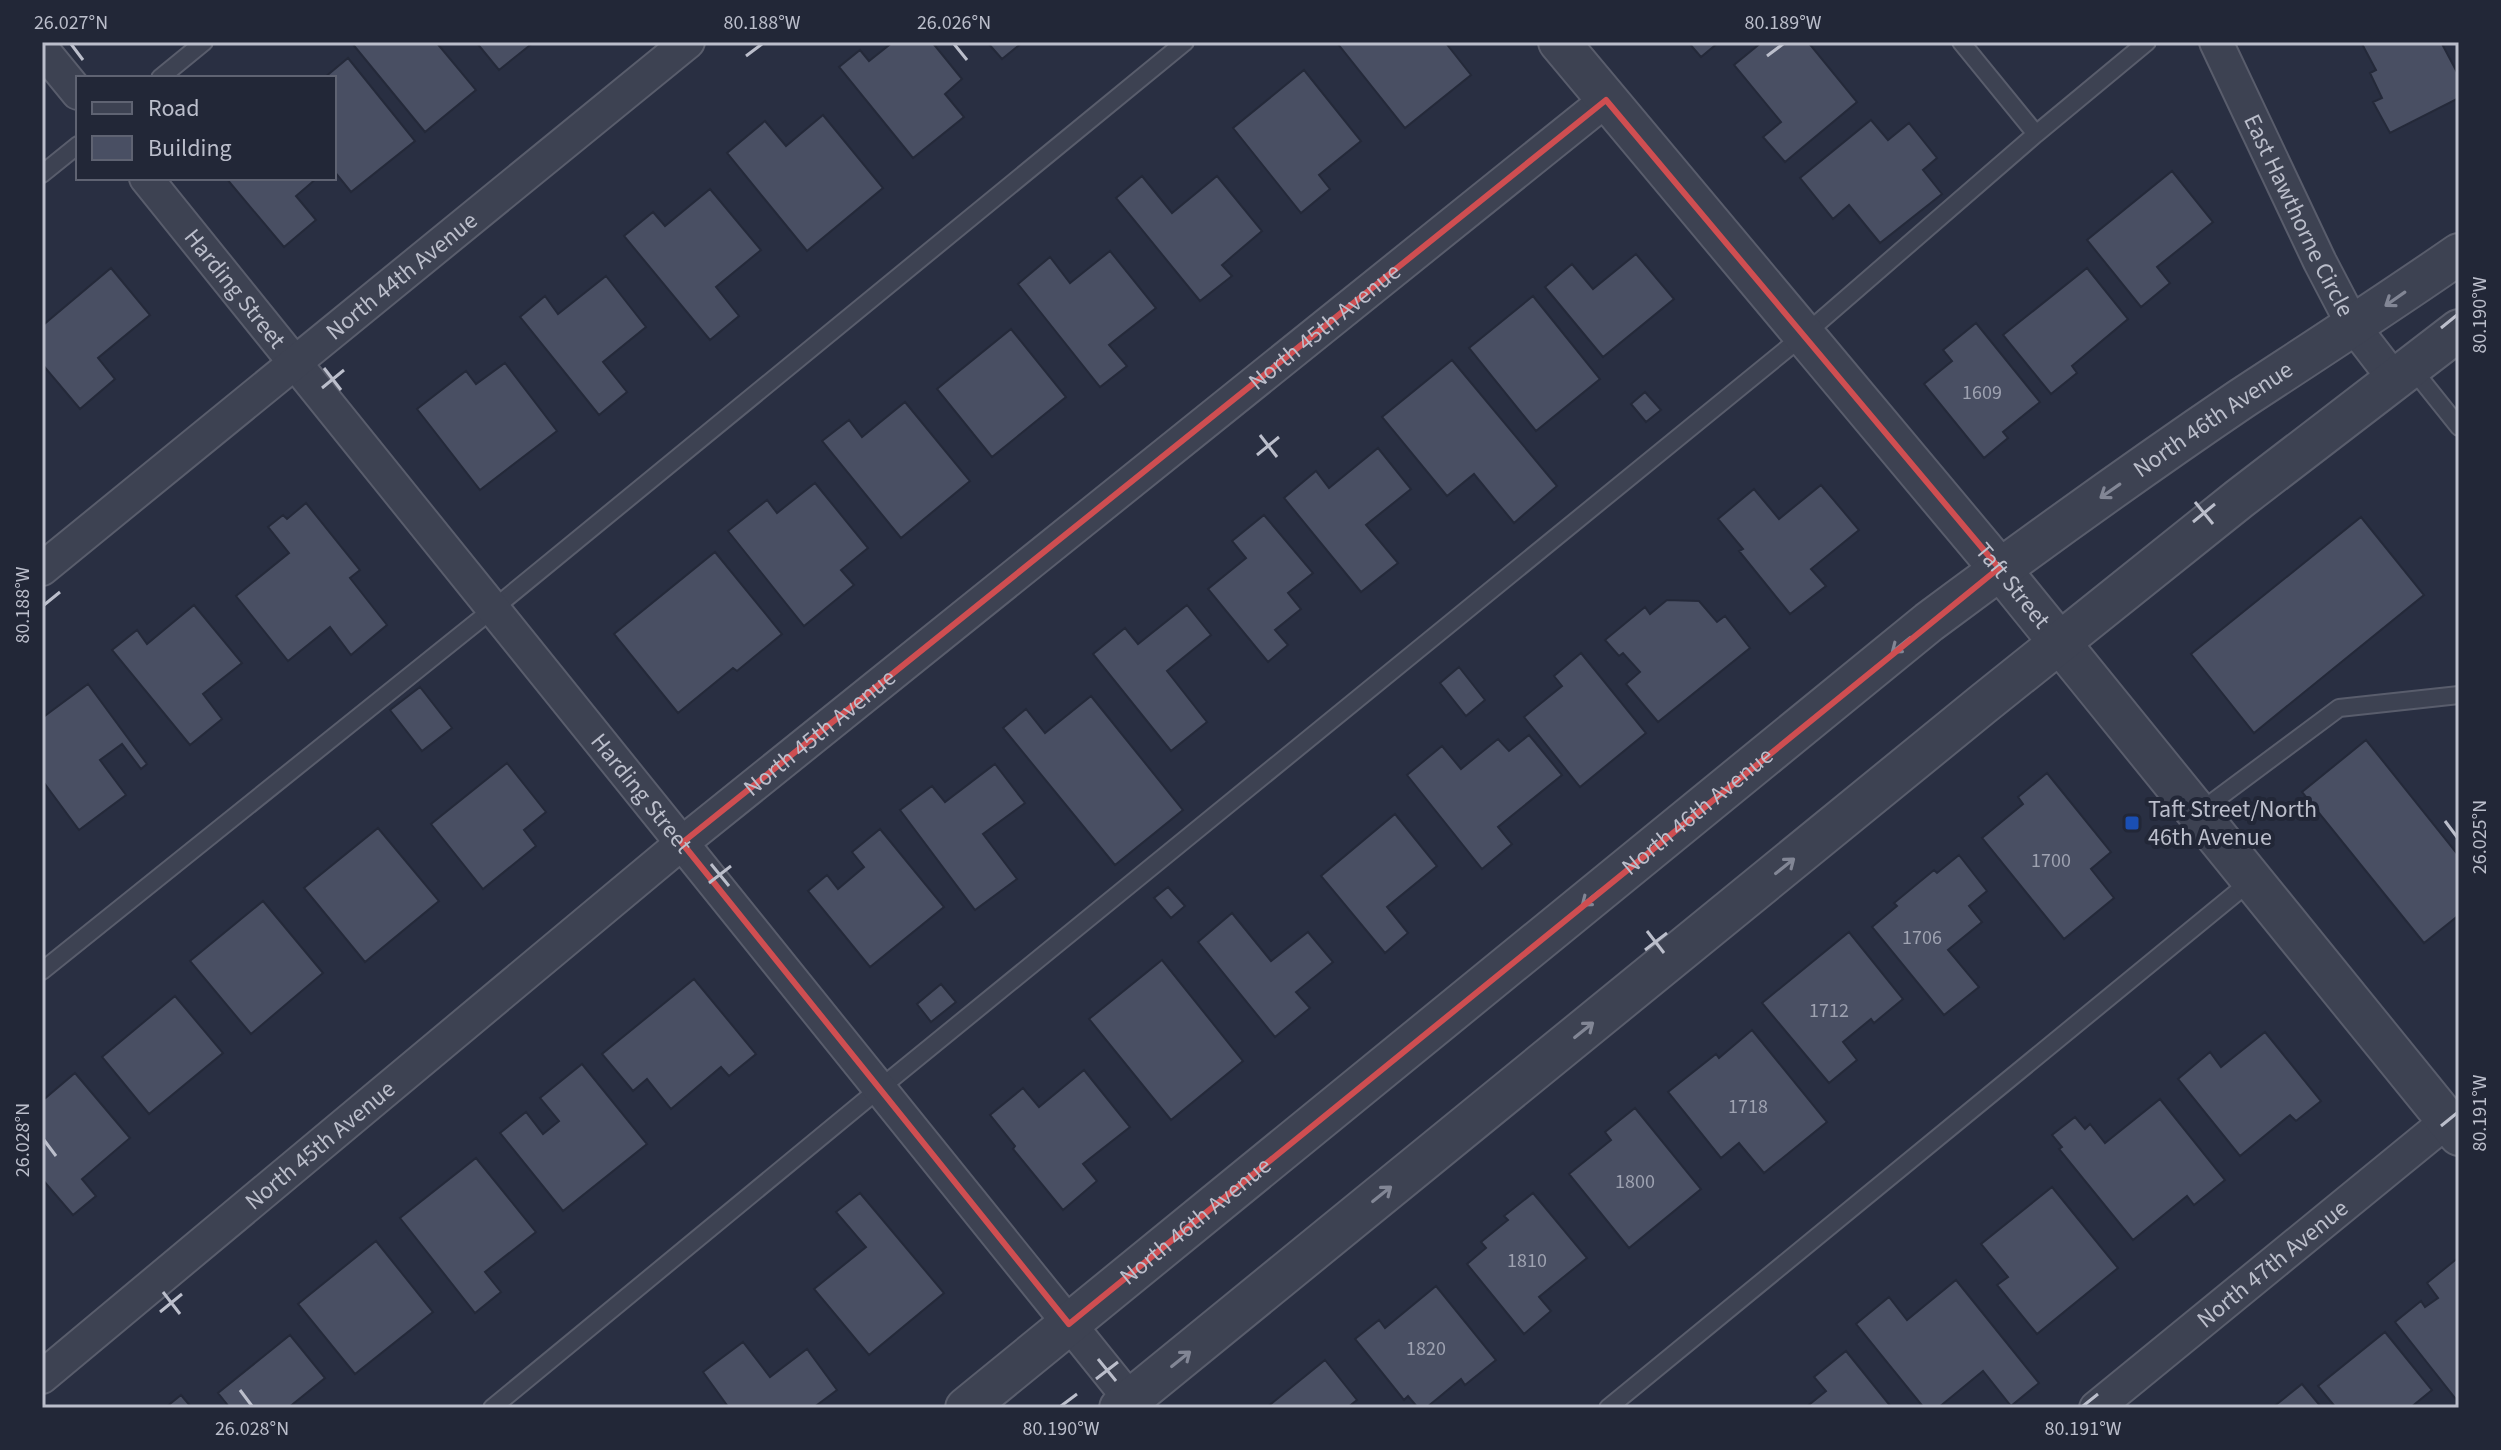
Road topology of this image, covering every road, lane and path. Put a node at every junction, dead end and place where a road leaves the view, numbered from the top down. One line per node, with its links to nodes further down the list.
1 (204, 42): 9 (lane)
2 (688, 42): 20 (street, North 44th Avenue)
3 (1185, 42): 25 (lane)
4 (1559, 42): 11 (street, Taft Street)
5 (1961, 42): 12 (lane)
6 (2147, 42): 12 (lane)
7 (2216, 42): 17 (street, East Hawthorne Circle)
8 (42, 49): 10 (street)
9 (162, 76)
10 (76, 91)
11 (1606, 100): 19 (street, Taft Street); 29 (street, North 45th Avenue)
12 (2036, 134): 19 (lane)
13 (76, 147): 14 (lane)
14 (42, 174)
15 (148, 180): 20 (street, Harding Street)
16 (2459, 254): 17 (street, North 46th Avenue, one-way to 17)
17 (2354, 327): 21 (street, East Hawthorne Circle); 23 (street, North 46th Avenue, one-way to 23)
18 (2459, 330): 21 (street)
19 (1804, 335): 23 (street, Taft Street); 32 (lane)
20 (294, 363): 24 (street, North 44th Avenue); 25 (street, Harding Street)
21 (2403, 374): 22 (lane); 26 (street)
22 (2459, 427)
23 (1999, 568): 26 (street, Taft Street); 34 (street, North 46th Avenue, one-way to 34)
24 (42, 569)
25 (493, 609): 29 (street, Harding Street); 31 (lane)
26 (2060, 643): 28 (street, Taft Street); 36 (street, one-way to 26)
27 (2459, 695): 28 (lane)
28 (2198, 813): 30 (street, Taft Street)
29 (682, 843): 32 (street, Harding Street); 35 (street, North 45th Avenue)
30 (2252, 880): 33 (street, Taft Street); 39 (lane)
31 (42, 971)
32 (879, 1089): 34 (street, Harding Street); 37 (lane)
33 (2453, 1128): 40 (street, North 47th Avenue)
34 (1069, 1324): 36 (street, Harding Street); 38 (street, North 46th Avenue)
35 (42, 1377)
36 (1129, 1405)
37 (492, 1408)
38 (966, 1408)
39 (1608, 1408)
40 (2096, 1408)

